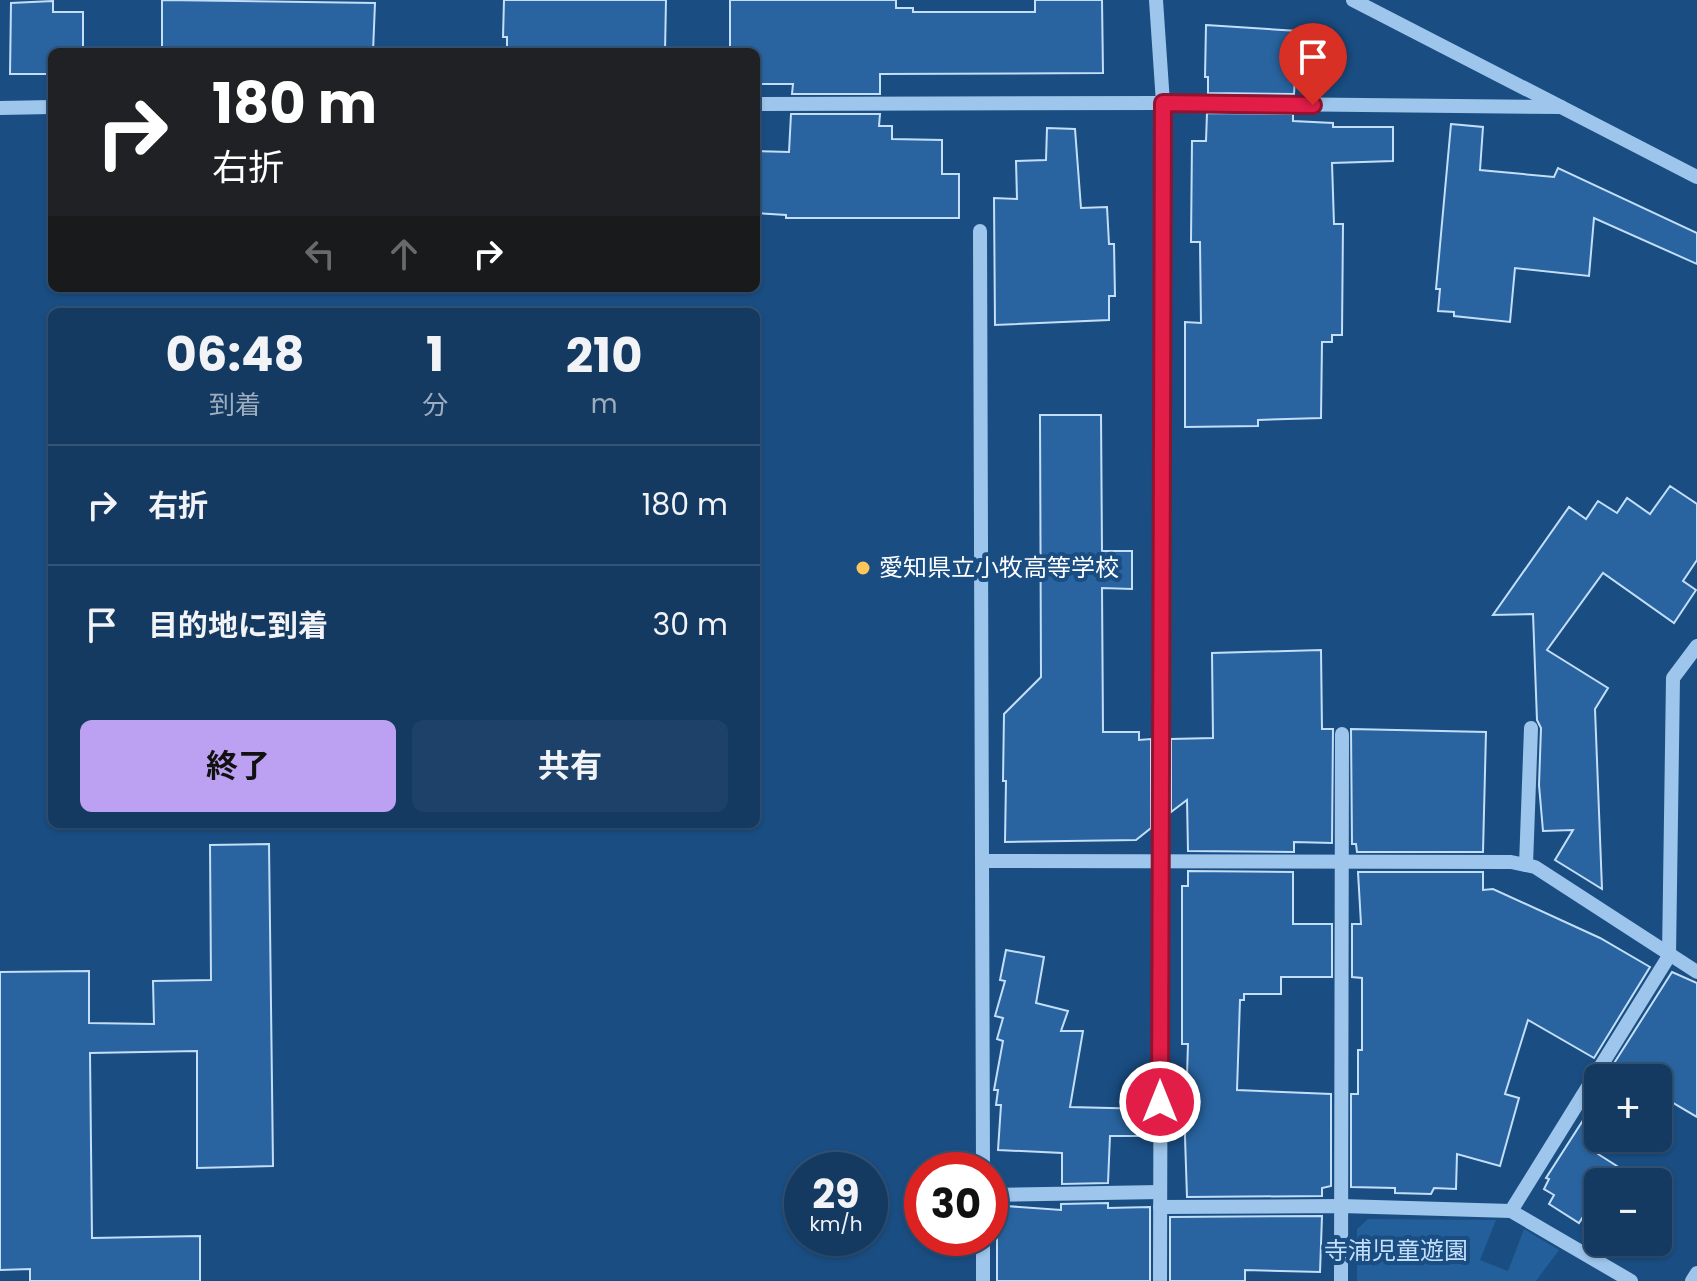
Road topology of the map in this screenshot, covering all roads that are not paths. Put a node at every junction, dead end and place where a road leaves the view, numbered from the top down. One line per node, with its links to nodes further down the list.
1 (1156, 0): 3 (street)
2 (1353, 0): 6 (street)
3 (1163, 103): 4 (street); 6 (street); 14 (street)
4 (760, 104)
5 (48, 107): 7 (street)
6 (1561, 107): 8 (street)
7 (0, 108)
8 (1697, 177)
9 (980, 231): 13 (street)
10 (1697, 646): 17 (street)
11 (1531, 728): 16 (street)
12 (1342, 734): 15 (street)
13 (983, 861): 14 (street); 19 (street)
14 (1160, 861): 15 (street); 21 (street)
15 (1343, 861): 16 (street); 22 (street)
16 (1526, 865): 17 (street)
17 (1669, 956): 18 (street); 23 (street)
18 (1697, 972)
19 (983, 1152)
20 (1008, 1195): 21 (street)
21 (1160, 1199): 22 (street); 27 (street)
22 (1341, 1206): 23 (street); 28 (street)
23 (1511, 1211): 29 (street)
24 (983, 1256): 26 (street)
25 (1697, 1273): 30 (street)
26 (983, 1281)
27 (1160, 1281)
28 (1341, 1281)
29 (1631, 1281)
30 (1692, 1281)

